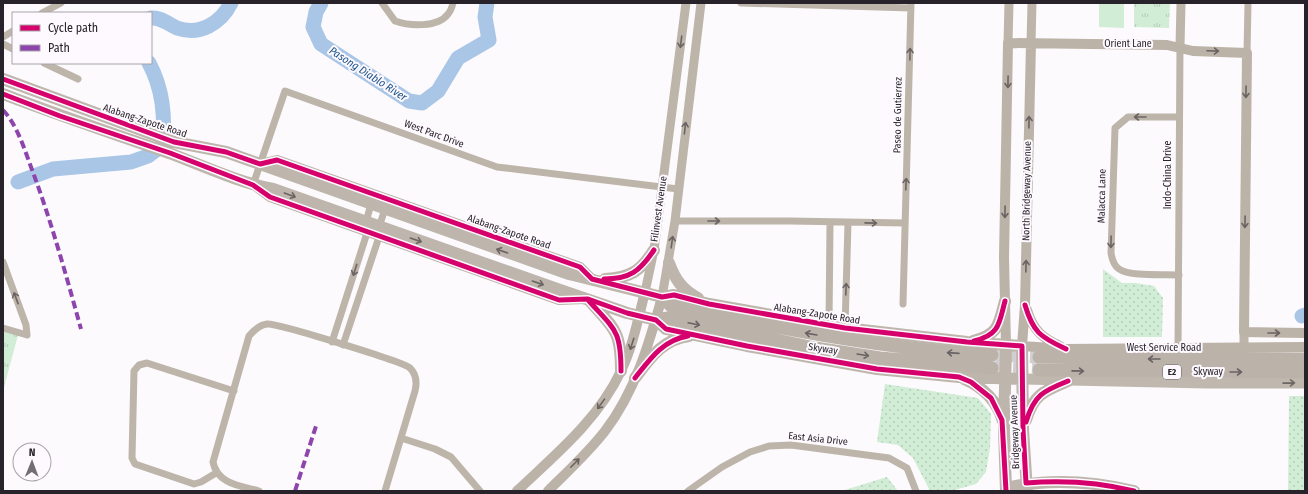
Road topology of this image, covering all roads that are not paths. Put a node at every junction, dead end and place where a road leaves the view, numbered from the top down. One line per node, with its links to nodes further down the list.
1 (61, 3): 13 (street)
2 (382, 3): 3 (street)
3 (454, 3)
4 (686, 3): 30 (street, Filinvest Avenue, one-way to 30)
5 (701, 3): 31 (street, Filinvest Avenue, one-way to 5)
6 (741, 3): 11 (street, Paseo de Gutierrez)
7 (1009, 3): 16 (street, North Bridgeway Avenue)
8 (1032, 3): 18 (street, North Bridgeway Avenue)
9 (1181, 3): 19 (street, Indo-China Drive)
10 (1248, 3): 21 (street)
11 (803, 4): 12 (street, Paseo de Gutierrez)
12 (911, 5): 37 (street, Paseo de Gutierrez, one-way to 12)
13 (44, 12)
14 (12, 32): 15 (street)
15 (3, 37)
16 (1008, 43): 18 (main road, Orient Lane); 48 (main road, North Bridgeway Avenue, one-way to 48)
17 (3, 44): 20 (street)
18 (1031, 44): 19 (main road, Orient Lane); 51 (main road, North Bridgeway Avenue, one-way to 18)
19 (1180, 47): 21 (main road, Orient Lane, one-way to 21); 26 (street, Indo-China Drive)
20 (12, 48)
21 (1247, 53): 57 (main road, one-way to 57)
22 (46, 64): 24 (street)
23 (3, 79): 27 (highway, Alabang-Zapote Road)
24 (78, 79)
25 (3, 94): 27 (highway, Alabang-Zapote Road)
26 (1179, 117): 43 (street, Indo-China Drive); 43 (street, Malacca Lane, one-way to 43)
27 (172, 148): 28 (highway, Alabang-Zapote Road); 29 (highway, Alabang-Zapote Road)
28 (260, 164): 29 (street, West Parc Drive); 30 (street, West Parc Drive); 32 (highway, Alabang-Zapote Road); 44 (main road, Alabang-Zapote Road)
29 (253, 185): 38 (highway, Alabang-Zapote Road, one-way to 38)
30 (662, 187): 31 (street, West Parc Drive); 40 (street, Filinvest Avenue)
31 (678, 189): 34 (street, Filinvest Avenue)
32 (371, 204): 33 (highway, Alabang-Zapote Road); 38 (street)
33 (385, 209): 39 (street); 44 (highway, Alabang-Zapote Road, one-way to 33)
34 (674, 221): 35 (street, one-way to 35); 42 (street, Filinvest Avenue, one-way to 34)
35 (830, 223): 36 (street); 54 (street)
36 (848, 223): 37 (street, one-way to 37); 56 (street, one-way to 36)
37 (905, 223): 50 (street, Paseo de Gutierrez)
38 (366, 228): 39 (highway, Alabang-Zapote Road); 60 (street, one-way to 60)
39 (379, 232): 47 (highway, Alabang-Zapote Road, one-way to 47); 62 (street)
40 (654, 250): 44 (highway); 45 (street, Filinvest Avenue)
41 (3, 262): 55 (street, one-way to 41)
42 (669, 263): 46 (street, Filinvest Avenue); 49 (highway)
43 (1179, 275): 66 (street, Indo-China Drive)
44 (592, 279): 45 (highway, Alabang-Zapote Road)
45 (645, 292): 46 (highway, Alabang-Zapote Road); 52 (main road, Filinvest Avenue)
46 (662, 297): 49 (highway, Alabang-Zapote Road); 53 (main road, Filinvest Avenue); 53 (highway, Skyway, one-way to 46)
47 (588, 299): 52 (highway, Alabang-Zapote Road); 70 (highway)
48 (1005, 301): 61 (highway); 63 (main road, North Bridgeway Avenue)
49 (709, 304): 54 (highway, Alabang-Zapote Road)
50 (903, 304)
51 (1025, 304): 64 (main road, North Bridgeway Avenue); 68 (main road)
52 (639, 316): 53 (highway, Alabang-Zapote Road); 70 (main road, Filinvest Avenue, one-way to 70)
53 (656, 320): 59 (highway, Alabang-Zapote Road); 73 (main road, Filinvest Avenue)
54 (829, 325): 56 (highway, Alabang-Zapote Road)
55 (3, 328)
56 (845, 328): 61 (highway, Alabang-Zapote Road)
57 (1244, 332): 58 (main road, one-way to 58); 67 (street)
58 (1305, 333)
59 (700, 337): 72 (highway, Alabang-Zapote Road); 73 (highway)
60 (332, 342): 62 (street); 78 (street)
61 (967, 342): 63 (highway, Alabang-Zapote Road)
62 (343, 345): 81 (street)
63 (1006, 346): 64 (highway, Alabang-Zapote Road); 74 (highway, North Bridgeway Avenue)
64 (1022, 346): 68 (main road, West Service Road); 75 (highway, North Bridgeway Avenue)
65 (1305, 347): 67 (main road, West Service Road)
66 (1178, 348): 67 (main road, West Service Road); 68 (main road, West Service Road)
67 (1244, 348)
68 (1066, 349)
69 (1305, 359): 71 (highway, Skyway / E2, one-way to 71)
70 (621, 370): 88 (main road, Filinvest Avenue, one-way to 88)
71 (1305, 372)
72 (959, 377): 74 (highway, Alabang-Zapote Road); 80 (highway)
73 (635, 378): 89 (main road, Filinvest Avenue, one-way to 73)
74 (1005, 379): 75 (highway, Alabang-Zapote Road); 80 (highway, Bridgeway Avenue)
75 (1023, 380): 76 (main road, Alabang-Zapote Road); 79 (highway, Bridgeway Avenue)
76 (1068, 381): 77 (main road, Alabang-Zapote Road, one-way to 77); 79 (highway)
77 (1305, 383)
78 (234, 391): 82 (street); 82 (street)
79 (1023, 429): 83 (highway, Bridgeway Avenue)
80 (1004, 430): 84 (highway, Bridgeway Avenue)
81 (401, 438): 86 (street); 87 (street)
82 (216, 473): 85 (street)
83 (1026, 487): 84 (highway); 92 (highway)
84 (1003, 490)
85 (259, 491)
86 (385, 491)
87 (480, 491)
88 (517, 491)
89 (548, 491)
90 (688, 491): 91 (street, East Asia Drive)
91 (916, 491)
92 (1134, 491)

